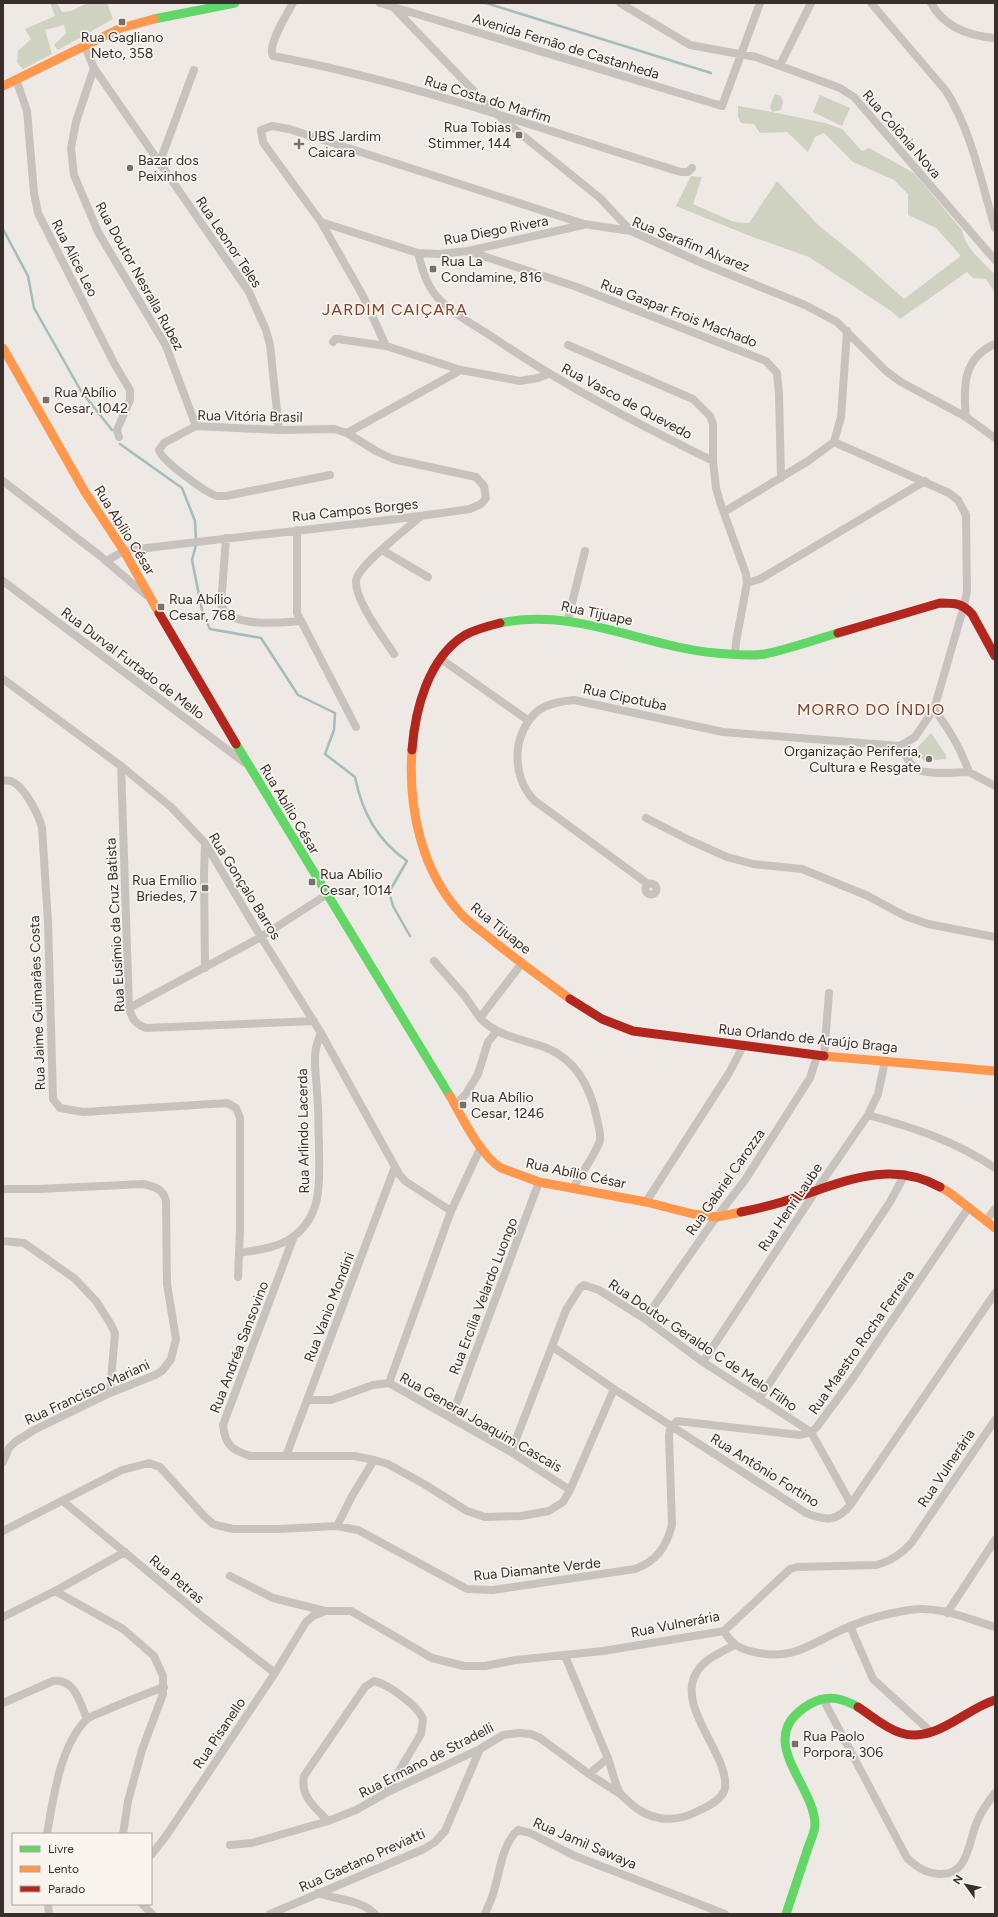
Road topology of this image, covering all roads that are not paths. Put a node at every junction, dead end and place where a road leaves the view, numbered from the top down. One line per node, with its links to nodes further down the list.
1 (235, 3): 11 (street)
2 (292, 3): 18 (street, Rua Costa do Marfim)
3 (380, 3): 9 (street, Avenida Fernão de Castanheda)
4 (620, 3): 12 (street, Rua Colônia Nova)
5 (760, 3): 12 (street)
6 (811, 3): 13 (street)
7 (871, 3): 23 (street)
8 (931, 3): 10 (street)
9 (393, 7): 12 (street, Avenida Fernão de Castanheda); 18 (street)
10 (995, 38)
11 (85, 47): 14 (street, Rua Leonor Teles); 16 (street)
12 (742, 54): 13 (street, Rua Colônia Nova)
13 (780, 65): 27 (street, Rua Colônia Nova)
14 (94, 68): 19 (street, Rua Leonor Teles); 37 (street, Rua Doutor Nesralla Rubez)
15 (194, 70): 19 (street)
16 (16, 79): 17 (street); 40 (street, Rua Alice Leo)
17 (3, 86)
18 (495, 113): 20 (street, Rua Costa do Marfim); 24 (street)
19 (159, 164): 38 (street, Rua Leonor Teles)
20 (692, 168)
21 (321, 222): 22 (street, Rua Serafim Alvarez); 26 (street, Rua Diego Rivera); 32 (street)
22 (584, 224): 24 (street, Rua Serafim Alvarez); 25 (street, Rua Diego Rivera)
23 (995, 228)
24 (632, 231): 28 (street, Rua Serafim Alvarez)
25 (468, 251): 26 (street, Rua Diego Rivera); 45 (street, Rua Gaspar Frois Machado)
26 (418, 253): 35 (street)
27 (995, 260)
28 (847, 330): 36 (street, Rua Serafim Alvarez); 42 (street)
29 (333, 342): 32 (street, Rua Vasco de Quevedo)
30 (995, 344): 36 (street)
31 (568, 345): 43 (street)
32 (386, 346): 34 (street, Rua Vasco de Quevedo)
33 (3, 348): 53 (street, Rua Abílio César)
34 (461, 370): 35 (street, Rua Vasco de Quevedo); 39 (street)
35 (548, 374): 43 (street, Rua Vasco de Quevedo)
36 (966, 417): 41 (street, Rua Serafim Alvarez)
37 (196, 426): 38 (street, Rua Vitória Brasil); 44 (street, Rua Vitória Brasil)
38 (279, 430): 39 (street, Rua Vitória Brasil)
39 (347, 433): 49 (street, Rua Campos Borges)
40 (120, 437)
41 (995, 438)
42 (834, 442): 45 (street); 47 (street)
43 (713, 461): 48 (street)
44 (330, 475)
45 (781, 478): 48 (street)
46 (3, 481): 55 (street)
47 (925, 481): 58 (street); 60 (street)
48 (724, 512): 58 (street)
49 (420, 516): 50 (street, Rua Campos Borges); 52 (street)
50 (297, 530): 51 (street, Rua Campos Borges); 62 (street)
51 (226, 538): 53 (street, Rua Campos Borges); 62 (street)
52 (382, 550): 56 (street); 63 (street)
53 (124, 551): 55 (street, Rua Campos Borges); 59 (street, Rua Abílio César)
54 (585, 551): 61 (street)
55 (106, 561): 59 (street)
56 (428, 577)
57 (3, 581): 72 (street, Rua Durval Furtado de Mello)
58 (747, 583): 64 (street)
59 (150, 598): 72 (street, Rua Abílio César)
60 (964, 606): 64 (street, Rua Tijuape); 65 (street); 68 (street)
61 (568, 619): 64 (street, Rua Tijuape); 66 (street, Rua Tijuape)
62 (300, 621): 70 (street)
63 (394, 654)
64 (735, 655)
65 (995, 656)
66 (441, 659): 69 (street); 86 (street, Rua Tijuape)
67 (3, 679): 73 (street, Rua Gonçalo Barros)
68 (934, 709): 71 (street); 74 (street)
69 (529, 720): 71 (street, Rua Cipotuba); 81 (street, Rua Cipotuba)
70 (356, 727)
71 (900, 746): 74 (street)
72 (248, 765): 82 (street, Rua Abílio César)
73 (121, 766): 80 (street, Rua Gonçalo Barros); 89 (street, Rua Eusímio da Cruz Batista)
74 (969, 772): 78 (street)
75 (3, 774): 77 (street, Rua Jaime Guimarães Costa)
76 (3, 780): 77 (street)
77 (12, 781): 118 (street, Rua Jaime Guimarães Costa)
78 (995, 786)
79 (646, 818): 84 (street)
80 (206, 843): 83 (street, Rua Gonçalo Barros); 87 (street)
81 (648, 884)
82 (326, 894): 83 (street); 99 (street, Rua Abílio César)
83 (261, 937): 87 (street); 91 (street, Rua Gonçalo Barros)
84 (995, 937)
85 (434, 961): 90 (street)
86 (522, 963): 90 (street); 92 (street, Rua Tijuape)
87 (205, 968): 89 (street)
88 (829, 993): 96 (street, Rua Gabriel Carozza)
89 (130, 1008): 91 (street, Rua Eusímio da Cruz Batista)
90 (480, 1018): 93 (street)
91 (314, 1021): 94 (street, Rua Gonçalo Barros)
92 (618, 1027): 95 (street, Rua Orlando de Araújo Braga)
93 (497, 1031): 99 (street); 106 (street)
94 (321, 1032): 102 (street, Rua Gonçalo Barros); 116 (street, Rua Arlindo Lacerda)
95 (742, 1048): 96 (street, Rua Orlando de Araújo Braga); 109 (street)
96 (821, 1056): 97 (street, Rua Orlando de Araújo Braga); 113 (street, Rua Gabriel Carozza)
97 (885, 1061): 98 (street, Rua Orlando de Araújo Braga); 100 (street, Rua Henri Laube)
98 (995, 1071)
99 (455, 1105): 101 (street, Rua Abílio César)
100 (868, 1115): 103 (street); 108 (street, Rua Henri Laube)
101 (481, 1147): 105 (street, Rua Abílio César); 112 (street)
102 (395, 1167): 112 (street, Rua Gonçalo Barros); 128 (street, Rua Vanio Mondini)
103 (995, 1168)
104 (905, 1174): 108 (street, Rua Abílio César); 110 (street, Rua Abílio César); 127 (street)
105 (539, 1182): 106 (street, Rua Abílio César); 129 (street, Rua Ercília Velardo Luongo)
106 (573, 1188): 109 (street, Rua Abílio César)
107 (3, 1189): 126 (street, Rua Francisco Mariani)
108 (817, 1189): 113 (street, Rua Abílio César); 123 (street, Rua Henri Laube)
109 (646, 1202): 113 (street, Rua Abílio César)
110 (970, 1207): 114 (street, Rua Abílio César); 132 (street, Rua Maestro Rocha Ferreira)
111 (995, 1208): 114 (street)
112 (450, 1211): 124 (street)
113 (717, 1217): 121 (street, Rua Gabriel Carozza)
114 (986, 1220): 115 (street, Rua Abílio César)
115 (995, 1228)
116 (294, 1236): 118 (street, Rua Arlindo Lacerda); 134 (street, Rua Andréa Sansovino)
117 (3, 1241): 126 (street)
118 (239, 1253): 119 (street, Rua Jaime Guimarães Costa)
119 (238, 1277)
120 (995, 1293): 139 (street, Rua Antônio Fortino)
121 (645, 1319): 122 (street, Rua Doutor Geraldo C de Melo Filho); 123 (street, Rua Doutor Geraldo C de Melo Filho)
122 (553, 1347): 125 (street, Rua Antônio Fortino); 133 (street, Rua Doutor Geraldo C de Melo Filho)
123 (703, 1362): 127 (street, Rua Doutor Geraldo C de Melo Filho)
124 (388, 1383): 128 (street, Rua General Joaquim Cascais); 129 (street, Rua General Joaquim Cascais)
125 (614, 1389): 131 (street, Rua Antônio Fortino); 137 (street, Rua Andréa Sansovino)
126 (110, 1392): 136 (street, Rua Francisco Mariani)
127 (758, 1399): 132 (street, Rua Doutor Geraldo C de Melo Filho)
128 (308, 1400): 134 (street, Rua Vanio Mondini)
129 (451, 1418): 133 (street, Rua General Joaquim Cascais)
130 (995, 1420): 152 (street, Rua Vulnerária)
131 (672, 1426): 132 (street, Rua Maestro Rocha Ferreira); 139 (street, Rua Antônio Fortino); 140 (street, Rua Diamante Verde)
132 (810, 1432): 139 (street, Rua Doutor Geraldo C de Melo Filho)
133 (511, 1452): 137 (street, Rua General Joaquim Cascais)
134 (286, 1456): 135 (street, Rua Andréa Sansovino)
135 (374, 1460): 137 (street, Rua Andréa Sansovino); 140 (street)
136 (3, 1462)
137 (570, 1490)
138 (64, 1502): 140 (street, Rua Diamante Verde); 141 (street, Rua Diamante Verde); 143 (street, Rua Petras)
139 (851, 1504)
140 (337, 1526)
141 (3, 1532)
142 (995, 1540): 147 (street)
143 (125, 1552): 145 (street); 155 (street, Rua Petras)
144 (230, 1576): 146 (street)
145 (56, 1591): 148 (street); 156 (street)
146 (325, 1611): 149 (street, Rua Vulnerária); 154 (street, Rua Vulnerária)
147 (947, 1612): 150 (street); 151 (street)
148 (3, 1617)
149 (306, 1622): 155 (street, Rua Pisanello)
150 (850, 1626): 153 (street); 161 (street)
151 (995, 1627)
152 (724, 1631): 153 (street); 154 (street, Rua Vulnerária)
153 (735, 1645): 167 (street, Rua Ermano de Stradelli)
154 (565, 1656): 163 (street)
155 (275, 1673): 172 (street, Rua Pisanello)
156 (164, 1687): 160 (street); 170 (street)
157 (823, 1699): 161 (street); 166 (street); 180 (street)
158 (995, 1700): 161 (street)
159 (3, 1703): 160 (street)
160 (87, 1719): 169 (street)
161 (931, 1732)
162 (480, 1749): 164 (street, Rua Ermano de Stradelli); 165 (street, Rua Ermano de Stradelli); 173 (street, Rua Gaetano Previatti)
163 (608, 1758): 164 (street); 167 (street)
164 (589, 1774): 167 (street, Rua Ermano de Stradelli)
165 (386, 1793): 168 (street, Rua Ermano de Stradelli); 168 (street)
166 (995, 1793)
167 (620, 1794)
168 (328, 1821): 171 (street, Rua Ermano de Stradelli)
169 (47, 1833)
170 (123, 1833)
171 (230, 1845)
172 (152, 1854)
173 (318, 1893): 176 (street, Rua Gaetano Previatti); 177 (street)
174 (143, 1905): 175 (street)
175 (152, 1914)
176 (270, 1914)
177 (375, 1914)
178 (485, 1914): 179 (street, Rua Jamil Sawaya)
179 (725, 1914)
180 (786, 1914)

